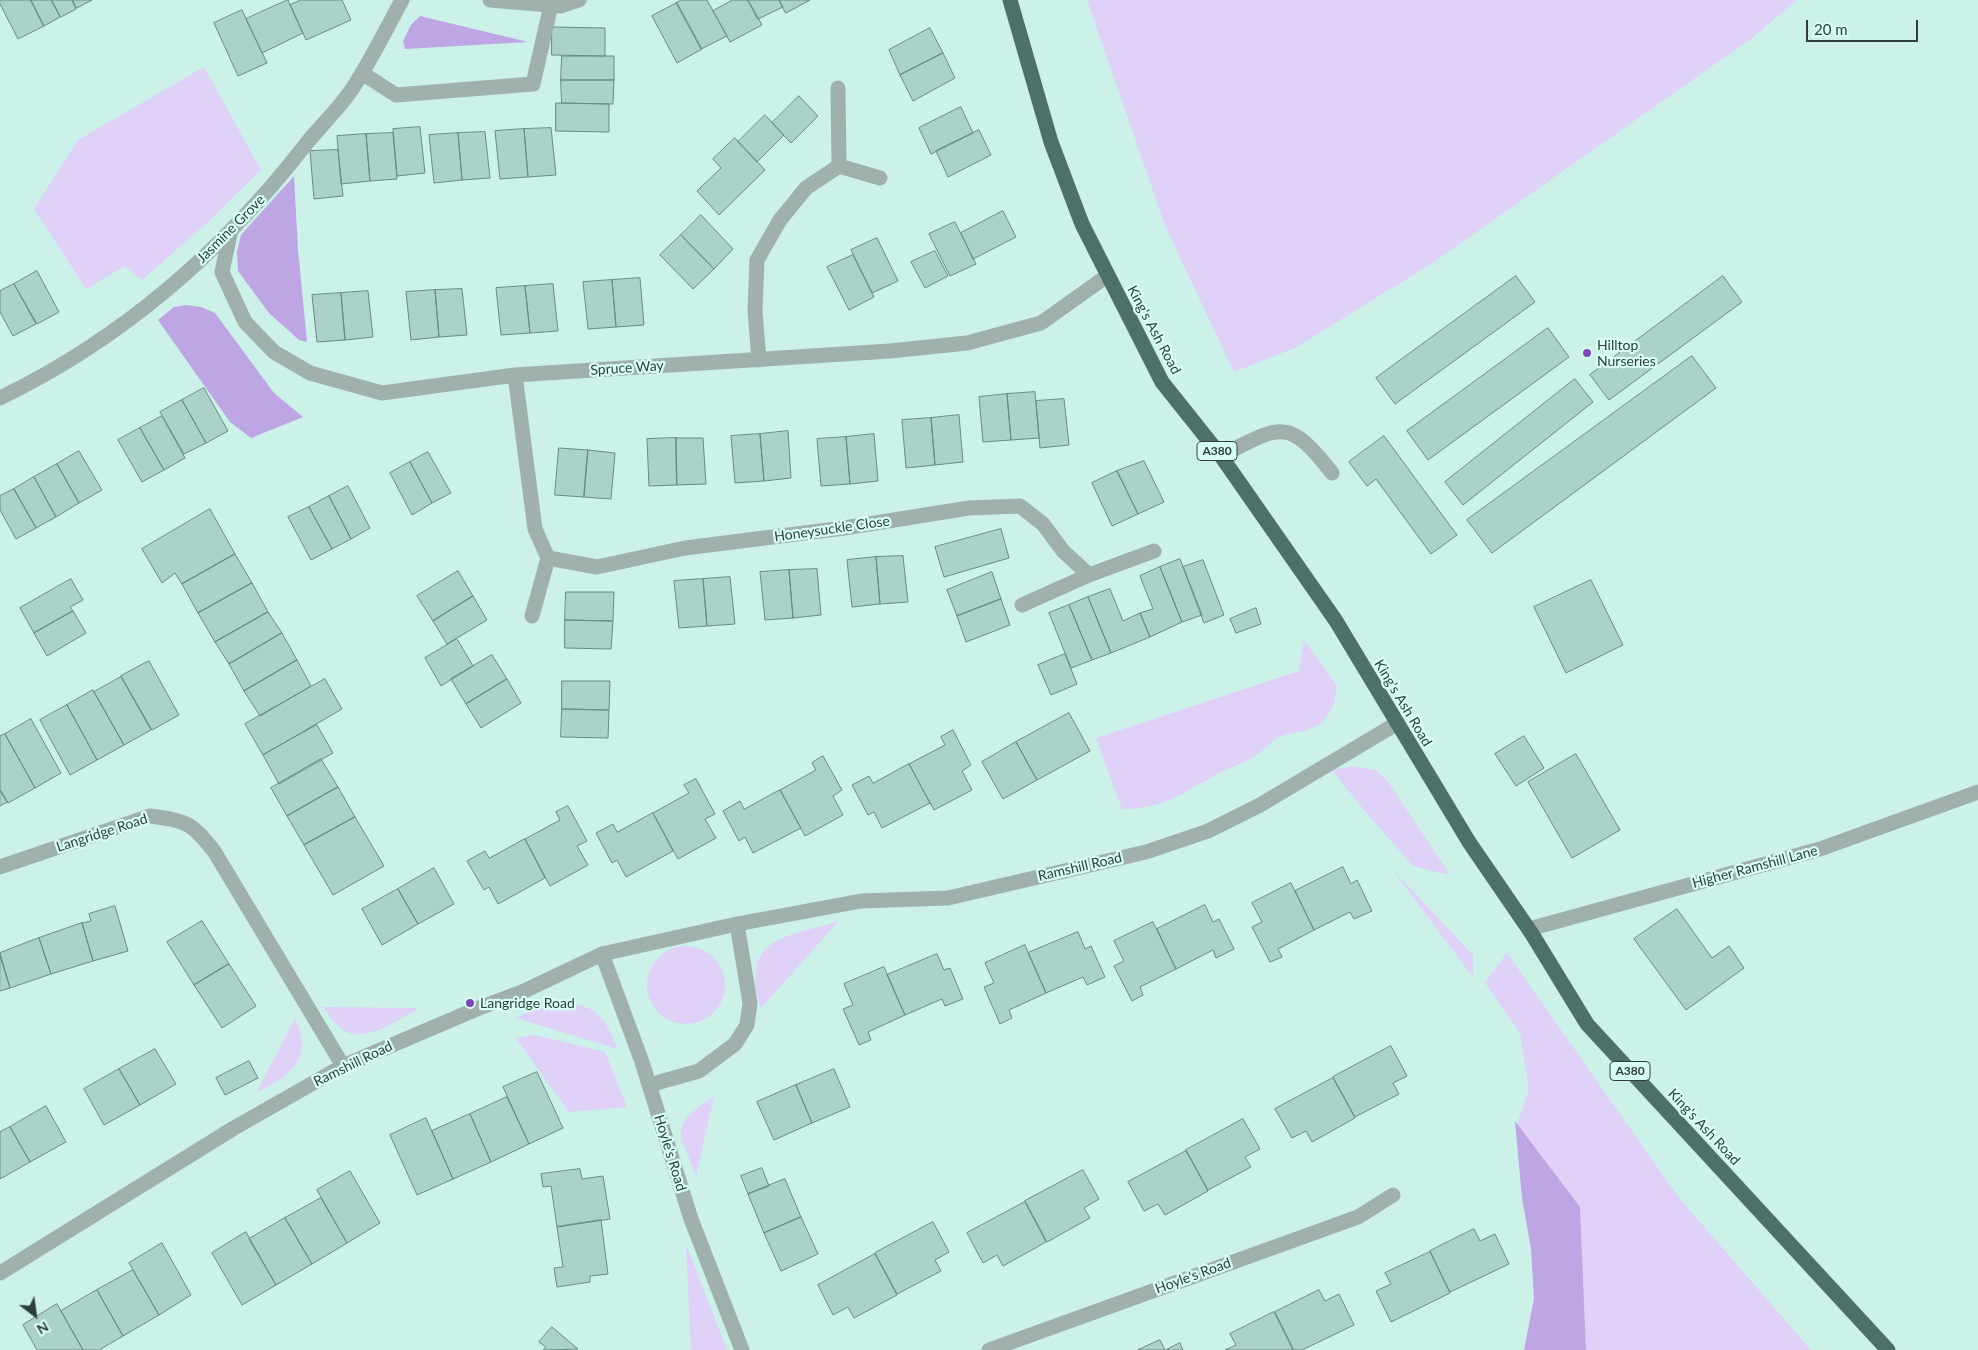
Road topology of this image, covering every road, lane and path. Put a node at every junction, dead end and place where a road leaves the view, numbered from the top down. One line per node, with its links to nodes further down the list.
1 (402, 0): 6 (street, Jasmine Grove)
2 (490, 0): 5 (street)
3 (579, 0): 5 (street)
4 (1010, 0): 11 (highway, King's Ash Road / A380)
5 (551, 5): 6 (street)
6 (362, 73): 10 (street, Jasmine Grove)
7 (838, 88): 8 (street)
8 (839, 166): 9 (street); 12 (street)
9 (880, 178)
10 (230, 234): 13 (street, Spruce Way); 14 (street, Jasmine Grove)
11 (1107, 276): 12 (street, Spruce Way); 15 (highway, King's Ash Road / A380)
12 (759, 360): 13 (street, Spruce Way)
13 (515, 375): 18 (street)
14 (0, 398)
15 (1221, 456): 16 (street); 22 (highway, King's Ash Road / A380)
16 (1332, 473)
17 (1154, 551): 19 (street)
18 (548, 558): 19 (street, Honeysuckle Close); 21 (street)
19 (1089, 575): 20 (street)
20 (1022, 605)
21 (532, 616)
22 (1396, 724): 25 (street, Ramshill Road); 26 (highway, King's Ash Road / A380)
23 (1978, 792): 26 (street, Higher Ramshill Lane)
24 (0, 867): 28 (street, Langridge Road)
25 (737, 924): 27 (street, Ramshill Road); 29 (street)
26 (1528, 929): 34 (highway, King's Ash Road / A380)
27 (602, 954): 28 (street, Ramshill Road); 29 (street, Hoyle's Road)
28 (343, 1066): 31 (street, Ramshill Road)
29 (649, 1085): 32 (street, Hoyle's Road)
30 (1393, 1195): 33 (street, Hoyle's Road)
31 (0, 1273)
32 (742, 1350)
33 (989, 1350)
34 (1888, 1350)

